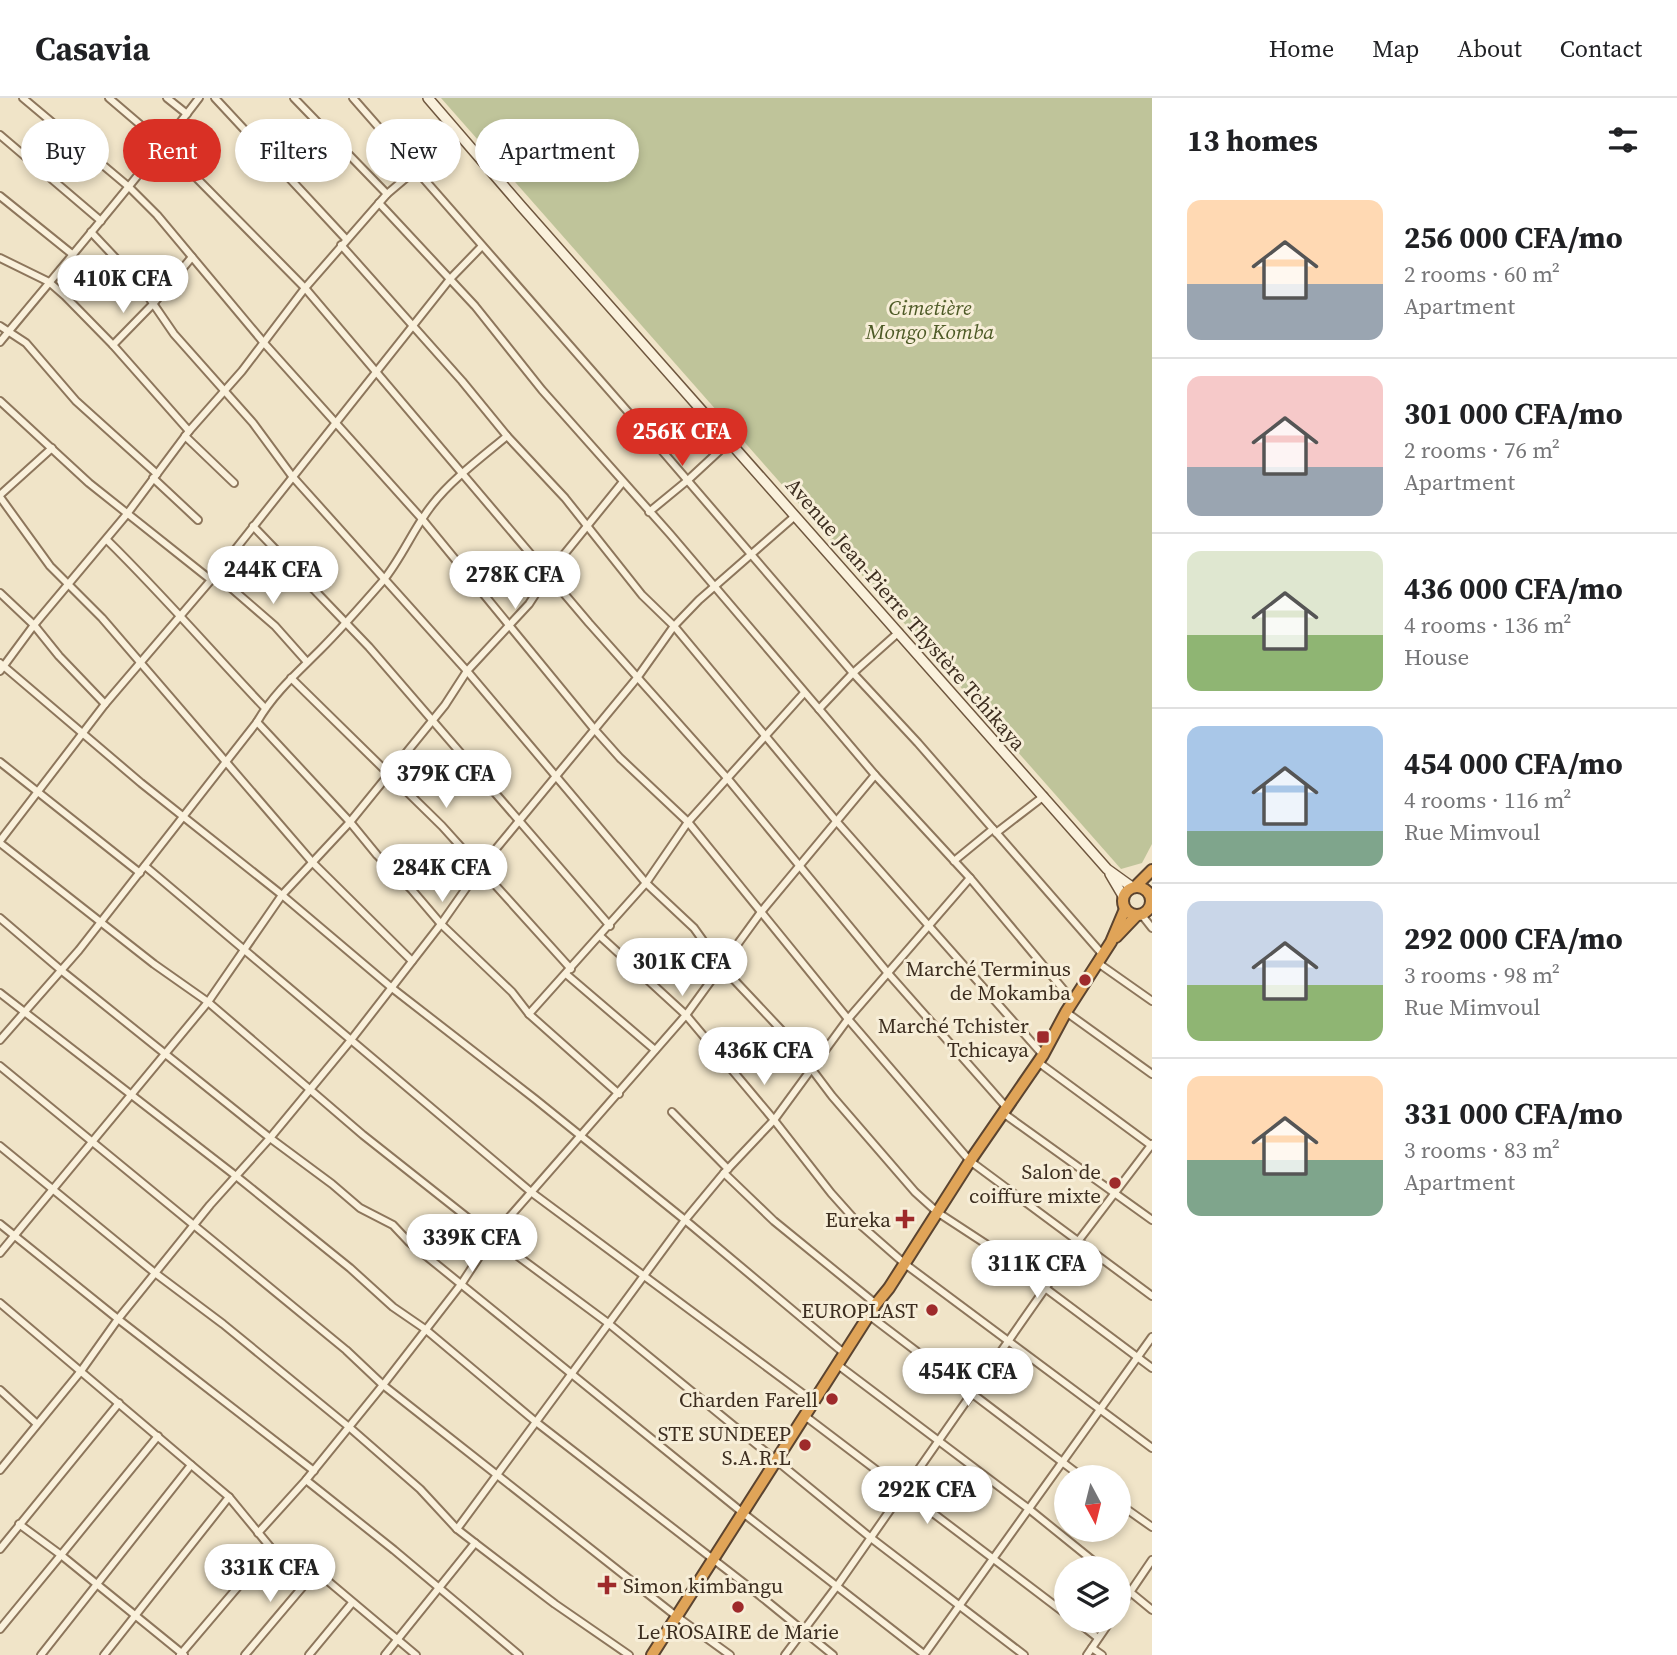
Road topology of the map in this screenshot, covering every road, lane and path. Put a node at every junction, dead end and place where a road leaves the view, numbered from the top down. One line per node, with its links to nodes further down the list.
1 (23, 98): 20 (street)
2 (109, 98): 10 (street)
3 (167, 98): 9 (street)
4 (199, 98): 9 (street)
5 (215, 98): 26 (street)
6 (294, 98): 21 (street)
7 (353, 98): 12 (street)
8 (428, 98): 13 (street, Avenue Jean-Pierre Thystère Tchikaya)
9 (187, 114): 11 (street)
10 (134, 119)
11 (183, 119)
12 (371, 119)
13 (447, 119)
14 (0, 135): 24 (street)
15 (461, 135): 47 (street, Avenue Jean-Pierre Thystère Tchikaya)
16 (133, 182): 20 (street)
17 (200, 182): 33 (street)
18 (400, 182): 21 (street)
19 (426, 182): 27 (street)
20 (129, 187): 24 (street); 29 (street)
21 (387, 194): 23 (street)
22 (0, 196): 28 (street)
23 (379, 203): 26 (street); 31 (street)
24 (101, 221): 25 (street)
25 (91, 232): 28 (street); 34 (street)
26 (344, 242): 33 (street); 36 (street)
27 (482, 246): 31 (street); 52 (street)
28 (72, 254): 32 (street)
29 (192, 257): 34 (street); 39 (street)
30 (0, 258): 32 (street)
31 (450, 279): 36 (street); 54 (street)
32 (49, 282): 37 (street); 40 (street)
33 (304, 288): 39 (street); 41 (street)
34 (153, 304): 40 (street); 42 (street)
35 (0, 326): 37 (street)
36 (414, 327): 41 (street); 46 (street)
37 (8, 333): 38 (street); 50 (street)
38 (0, 342)
39 (264, 343): 42 (street); 44 (street)
40 (113, 345): 45 (street)
41 (377, 373): 44 (street); 49 (street)
42 (223, 392): 45 (street); 51 (street)
43 (0, 401): 48 (street)
44 (336, 423): 51 (street); 59 (street)
45 (187, 434): 50 (street); 53 (street)
46 (507, 436): 49 (street); 62 (street)
47 (730, 441): 52 (street); 58 (street, Avenue Jean-Pierre Thystère Tchikaya)
48 (52, 448): 55 (street); 57 (street)
49 (464, 475): 59 (street); 65 (street)
50 (155, 476): 57 (street); 60 (street)
51 (292, 476): 61 (street); 67 (street)
52 (688, 480): 56 (street); 64 (street)
53 (234, 483)
54 (622, 483): 56 (street); 62 (street)
55 (0, 496): 69 (street)
56 (649, 512): 70 (street)
57 (127, 514): 63 (street); 68 (street)
58 (796, 516): 64 (street); 77 (street, Avenue Jean-Pierre Thystère Tchikaya)
59 (422, 519): 67 (street); 75 (street)
60 (198, 520)
61 (253, 526): 66 (street); 73 (street)
62 (586, 526): 65 (street); 76 (street)
63 (107, 540): 69 (street); 72 (street)
64 (752, 554): 70 (street); 82 (street)
65 (549, 573): 75 (street); 84 (street)
66 (215, 574): 68 (street); 78 (street)
67 (385, 579): 73 (street); 81 (street)
68 (211, 580): 72 (street)
69 (68, 584): 74 (street); 79 (street)
70 (715, 586): 76 (street); 85 (street)
71 (0, 593): 74 (street)
72 (179, 617): 79 (street); 87 (street)
73 (345, 623): 78 (street); 89 (street)
74 (34, 625): 80 (street); 86 (street)
75 (509, 625): 81 (street); 91 (street)
76 (674, 626): 84 (street); 93 (street)
77 (899, 632): 82 (street); 101 (street, Avenue Jean-Pierre Thystère Tchikaya)
78 (307, 662): 83 (street)
79 (141, 664): 86 (street); 94 (street)
80 (1, 667): 92 (street)
81 (467, 671): 89 (street); 97 (street)
82 (853, 673): 88 (street); 107 (street)
83 (291, 678): 87 (street); 96 (street)
84 (637, 678): 91 (street); 99 (street)
85 (804, 693): 88 (street); 93 (street)
86 (105, 704): 92 (street)
87 (265, 708): 90 (street)
88 (819, 709): 98 (street)
89 (432, 720): 96 (street); 103 (street)
90 (257, 722): 94 (street); 104 (street)
91 (595, 730): 97 (street); 105 (street)
92 (83, 732): 100 (street); 102 (street)
93 (763, 736): 99 (street); 106 (street)
94 (225, 760): 102 (street); 110 (street)
95 (0, 762): 100 (street)
96 (389, 773): 104 (street); 112 (street)
97 (555, 775): 103 (street); 118 (street)
98 (875, 775): 106 (street); 109 (street)
99 (728, 779): 105 (street); 113 (street)
100 (36, 792): 108 (street); 116 (street)
101 (1044, 796): 107 (street); 114 (street, Avenue Jean-Pierre Thystère Tchikaya)
102 (182, 816): 111 (street); 120 (street)
103 (519, 820): 112 (street); 130 (street)
104 (350, 821): 110 (street); 129 (street)
105 (688, 822): 118 (street); 124 (street)
106 (837, 822): 113 (street); 128 (street)
107 (995, 831): 109 (street); 135 (street)
108 (0, 842): 127 (street)
109 (954, 861): 117 (street)
110 (313, 863): 120 (street); 136 (street)
111 (145, 866): 116 (street); 134 (street)
112 (481, 867): 129 (street); 139 (street)
113 (799, 868): 124 (street); 140 (street)
114 (1107, 869): 119 (street, Avenue Jean-Pierre Thystère Tchikaya); 121 (street, Avenue Jean-Pierre Thystère Tchikaya)
115 (1152, 870): 119 (highway)
116 (139, 873): 127 (street)
117 (970, 878): 128 (street); 143 (street)
118 (646, 883): 130 (street); 137 (street)
119 (1134, 887): 121 (highway); 122 (highway)
120 (282, 895): 134 (street); 141 (street)
121 (1123, 896): 123 (highway)
122 (1152, 896): 125 (highway)
123 (1125, 909): 125 (highway); 133 (highway)
124 (761, 912): 137 (street); 150 (street)
125 (1139, 915): 131 (street); 133 (highway)
126 (0, 918): 138 (street)
127 (101, 922): 138 (street); 145 (street)
128 (929, 923): 140 (street); 155 (street)
129 (441, 924): 136 (street); 148 (street)
130 (610, 926): 132 (street)
131 (1152, 928)
132 (600, 936): 139 (street); 149 (street)
133 (1111, 942): 135 (highway)
134 (246, 950): 145 (street); 152 (street)
135 (1101, 959): 143 (highway); 144 (street)
136 (412, 961): 141 (street)
137 (722, 967): 149 (street); 157 (street)
138 (62, 971): 147 (street); 154 (street)
139 (568, 972): 148 (street); 153 (street)
140 (887, 972): 150 (street); 162 (street)
141 (391, 988): 152 (street); 165 (street)
142 (0, 993): 147 (street)
143 (1073, 1001): 146 (highway)
144 (1152, 1001)
145 (208, 1002): 154 (street); 159 (street)
146 (1066, 1012): 155 (highway); 158 (street)
147 (24, 1013): 151 (street); 161 (street)
148 (529, 1014): 160 (street)
149 (686, 1015): 153 (street); 164 (street)
150 (848, 1019): 157 (street); 170 (street)
151 (0, 1040)
152 (351, 1040): 159 (street); 174 (street)
153 (655, 1050): 160 (street)
154 (165, 1053): 161 (street); 166 (street)
155 (1040, 1058): 162 (highway); 168 (street)
156 (0, 1066): 167 (street)
157 (814, 1068): 164 (street); 176 (street)
158 (1152, 1074)
159 (310, 1089): 166 (street); 182 (street)
160 (619, 1094): 165 (street)
161 (130, 1096): 167 (street); 172 (street)
162 (1005, 1110): 170 (highway); 175 (street)
163 (671, 1112): 171 (street)
164 (774, 1119): 171 (street); 185 (street)
165 (580, 1137): 174 (street); 177 (street)
166 (270, 1138): 172 (street); 188 (street)
167 (93, 1142): 173 (street); 180 (street)
168 (1152, 1145): 175 (street)
169 (0, 1146): 173 (street)
170 (970, 1161): 176 (highway); 183 (street)
171 (725, 1171): 177 (street); 191 (street)
172 (236, 1176): 180 (street); 196 (street)
173 (52, 1188): 181 (street); 186 (street)
174 (531, 1192): 182 (street); 187 (street)
175 (1114, 1192): 178 (street); 183 (street)
176 (937, 1212): 185 (highway); 189 (street)
177 (685, 1220): 187 (street); 199 (street)
178 (1152, 1220)
179 (0, 1224): 181 (street)
180 (194, 1224): 186 (street); 205 (street)
181 (14, 1235): 184 (street); 194 (street)
182 (492, 1237): 188 (street); 195 (street)
183 (1079, 1240): 189 (street); 190 (street)
184 (0, 1253)
185 (905, 1264): 191 (highway); 198 (street)
186 (155, 1273): 194 (street); 214 (street)
187 (642, 1276): 195 (street); 208 (street)
188 (462, 1283): 196 (street); 204 (street)
189 (1045, 1289): 198 (street); 200 (street)
190 (1152, 1296)
191 (876, 1304): 193 (highway)
192 (1, 1305): 203 (street)
193 (870, 1316): 199 (highway); 207 (street)
194 (118, 1319): 203 (street); 223 (street)
195 (608, 1324): 204 (street); 218 (street)
196 (425, 1329): 205 (street); 212 (street)
197 (1152, 1337): 200 (street)
198 (1007, 1342): 207 (street); 210 (street)
199 (845, 1353): 201 (highway)
200 (1138, 1358): 202 (street); 210 (street)
201 (838, 1365): 208 (highway); 216 (street)
202 (1152, 1368)
203 (81, 1371): 209 (street); 213 (street)
204 (571, 1374): 212 (street); 230 (street)
205 (383, 1385): 214 (street); 224 (street)
206 (0, 1390): 213 (street)
207 (971, 1394): 216 (street); 219 (street)
208 (814, 1402): 211 (highway)
209 (119, 1404): 215 (street); 231 (street)
210 (1101, 1409): 217 (street); 219 (street)
211 (805, 1416): 218 (highway); 226 (street)
212 (536, 1422): 224 (street); 241 (street)
213 (37, 1424): 222 (street)
214 (349, 1426): 223 (street); 233 (street)
215 (158, 1436): 220 (street); 239 (street)
216 (939, 1440): 226 (street); 228 (street)
217 (1152, 1448)
218 (776, 1462): 230 (highway); 235 (street)
219 (1062, 1462): 221 (street); 228 (street)
220 (191, 1465): 227 (street); 245 (street)
221 (1066, 1465)
222 (1, 1466)
223 (314, 1471): 225 (street)
224 (497, 1476): 233 (street); 254 (street)
225 (306, 1480): 234 (street); 247 (street)
226 (904, 1490): 235 (street); 242 (street)
227 (229, 1497): 234 (street); 253 (street)
228 (1029, 1509): 240 (street); 242 (street)
229 (1131, 1512): 232 (street)
230 (743, 1513): 241 (highway); 246 (street)
231 (19, 1524): 238 (street); 239 (street)
232 (1152, 1527)
233 (457, 1529): 236 (street)
234 (258, 1533): 237 (street)
235 (871, 1538): 246 (street); 250 (street)
236 (475, 1543): 247 (street); 270 (street)
237 (271, 1548): 244 (street); 262 (street)
238 (0, 1549)
239 (61, 1555): 245 (street); 255 (street)
240 (1087, 1556)
241 (712, 1560): 254 (highway); 256 (street)
242 (993, 1560): 250 (street); 251 (street)
243 (1152, 1560): 248 (street)
244 (316, 1571): 249 (street); 265 (street)
245 (99, 1585): 253 (street); 263 (street)
246 (837, 1586): 256 (street); 275 (street)
247 (439, 1589): 260 (street); 269 (street)
248 (1131, 1592): 252 (street)
249 (352, 1603): 260 (street); 266 (street)
250 (961, 1605): 275 (street); 276 (street)
251 (1054, 1605)
252 (1152, 1610)
253 (136, 1616): 262 (street); 264 (street)
254 (676, 1616): 271 (highway); 272 (street)
255 (0, 1629)
256 (803, 1631): 273 (street); 274 (street)
257 (1091, 1633): 259 (street)
258 (1102, 1633): 259 (street)
259 (1098, 1638): 261 (street)
260 (398, 1640): 267 (street); 268 (street)
261 (1092, 1648): 277 (street); 278 (street)
262 (182, 1654)
263 (41, 1655)
264 (104, 1655)
265 (245, 1655)
266 (309, 1655)
267 (385, 1655)
268 (416, 1655)
269 (519, 1655)
270 (629, 1655)
271 (652, 1655)
272 (730, 1655)
273 (785, 1655)
274 (833, 1655)
275 (925, 1655)
276 (1024, 1655)
277 (1087, 1655)
278 (1102, 1655)

